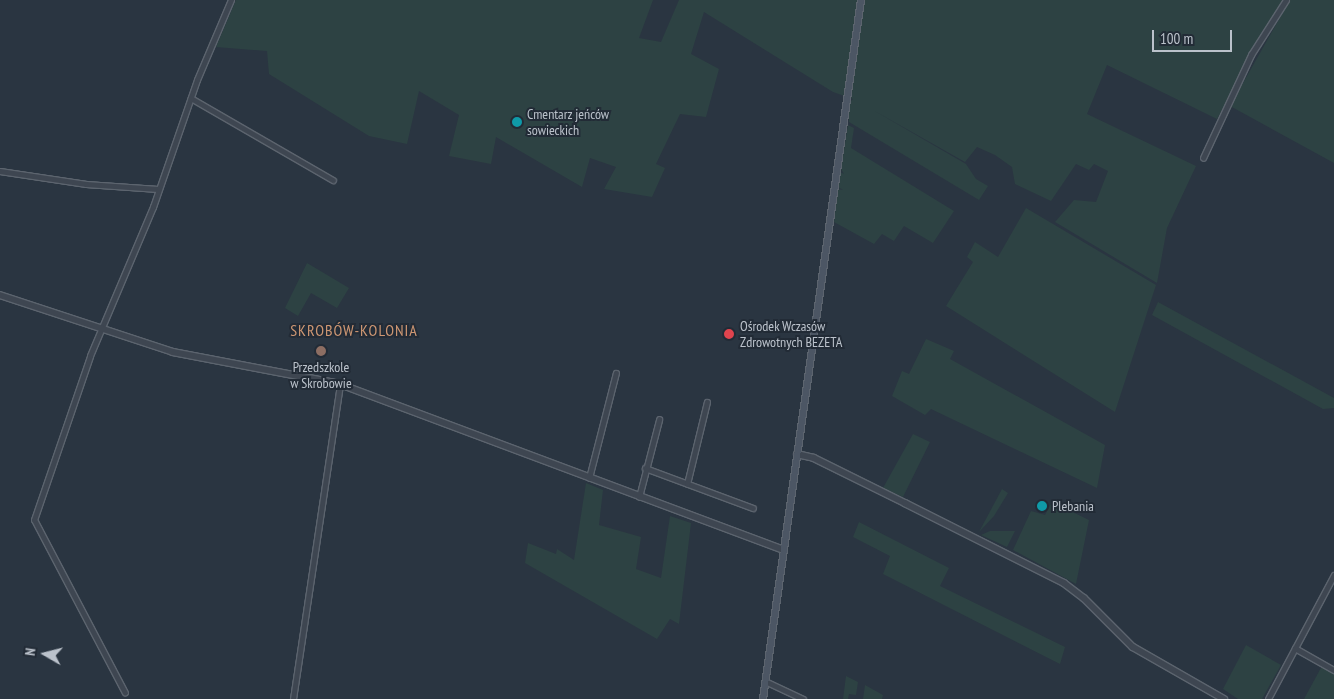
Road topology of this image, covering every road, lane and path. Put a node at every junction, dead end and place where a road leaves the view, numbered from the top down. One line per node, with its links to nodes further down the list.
1 (231, 0): 4 (street)
2 (860, 0): 15 (main road)
3 (1286, 0): 5 (street)
4 (190, 98): 7 (street); 8 (street)
5 (1203, 158)
6 (0, 172): 8 (street)
7 (334, 180)
8 (158, 189): 10 (street)
9 (0, 295): 10 (street)
10 (102, 329): 12 (street); 26 (street)
11 (616, 373): 17 (street)
12 (340, 384): 17 (street); 27 (street)
13 (708, 402): 18 (street)
14 (658, 420): 16 (street)
15 (797, 454): 21 (main road); 30 (street)
16 (646, 468): 18 (street); 19 (street)
17 (589, 478): 19 (street)
18 (687, 484): 20 (street)
19 (639, 497): 21 (street)
20 (753, 508)
21 (784, 550): 25 (main road)
22 (1334, 575): 23 (street)
23 (1295, 648): 24 (street); 31 (street)
24 (1334, 670)
25 (765, 681): 28 (main road); 29 (street)
26 (125, 693)
27 (292, 699)
28 (763, 699)
29 (803, 699)
30 (1224, 699)
31 (1268, 699)

